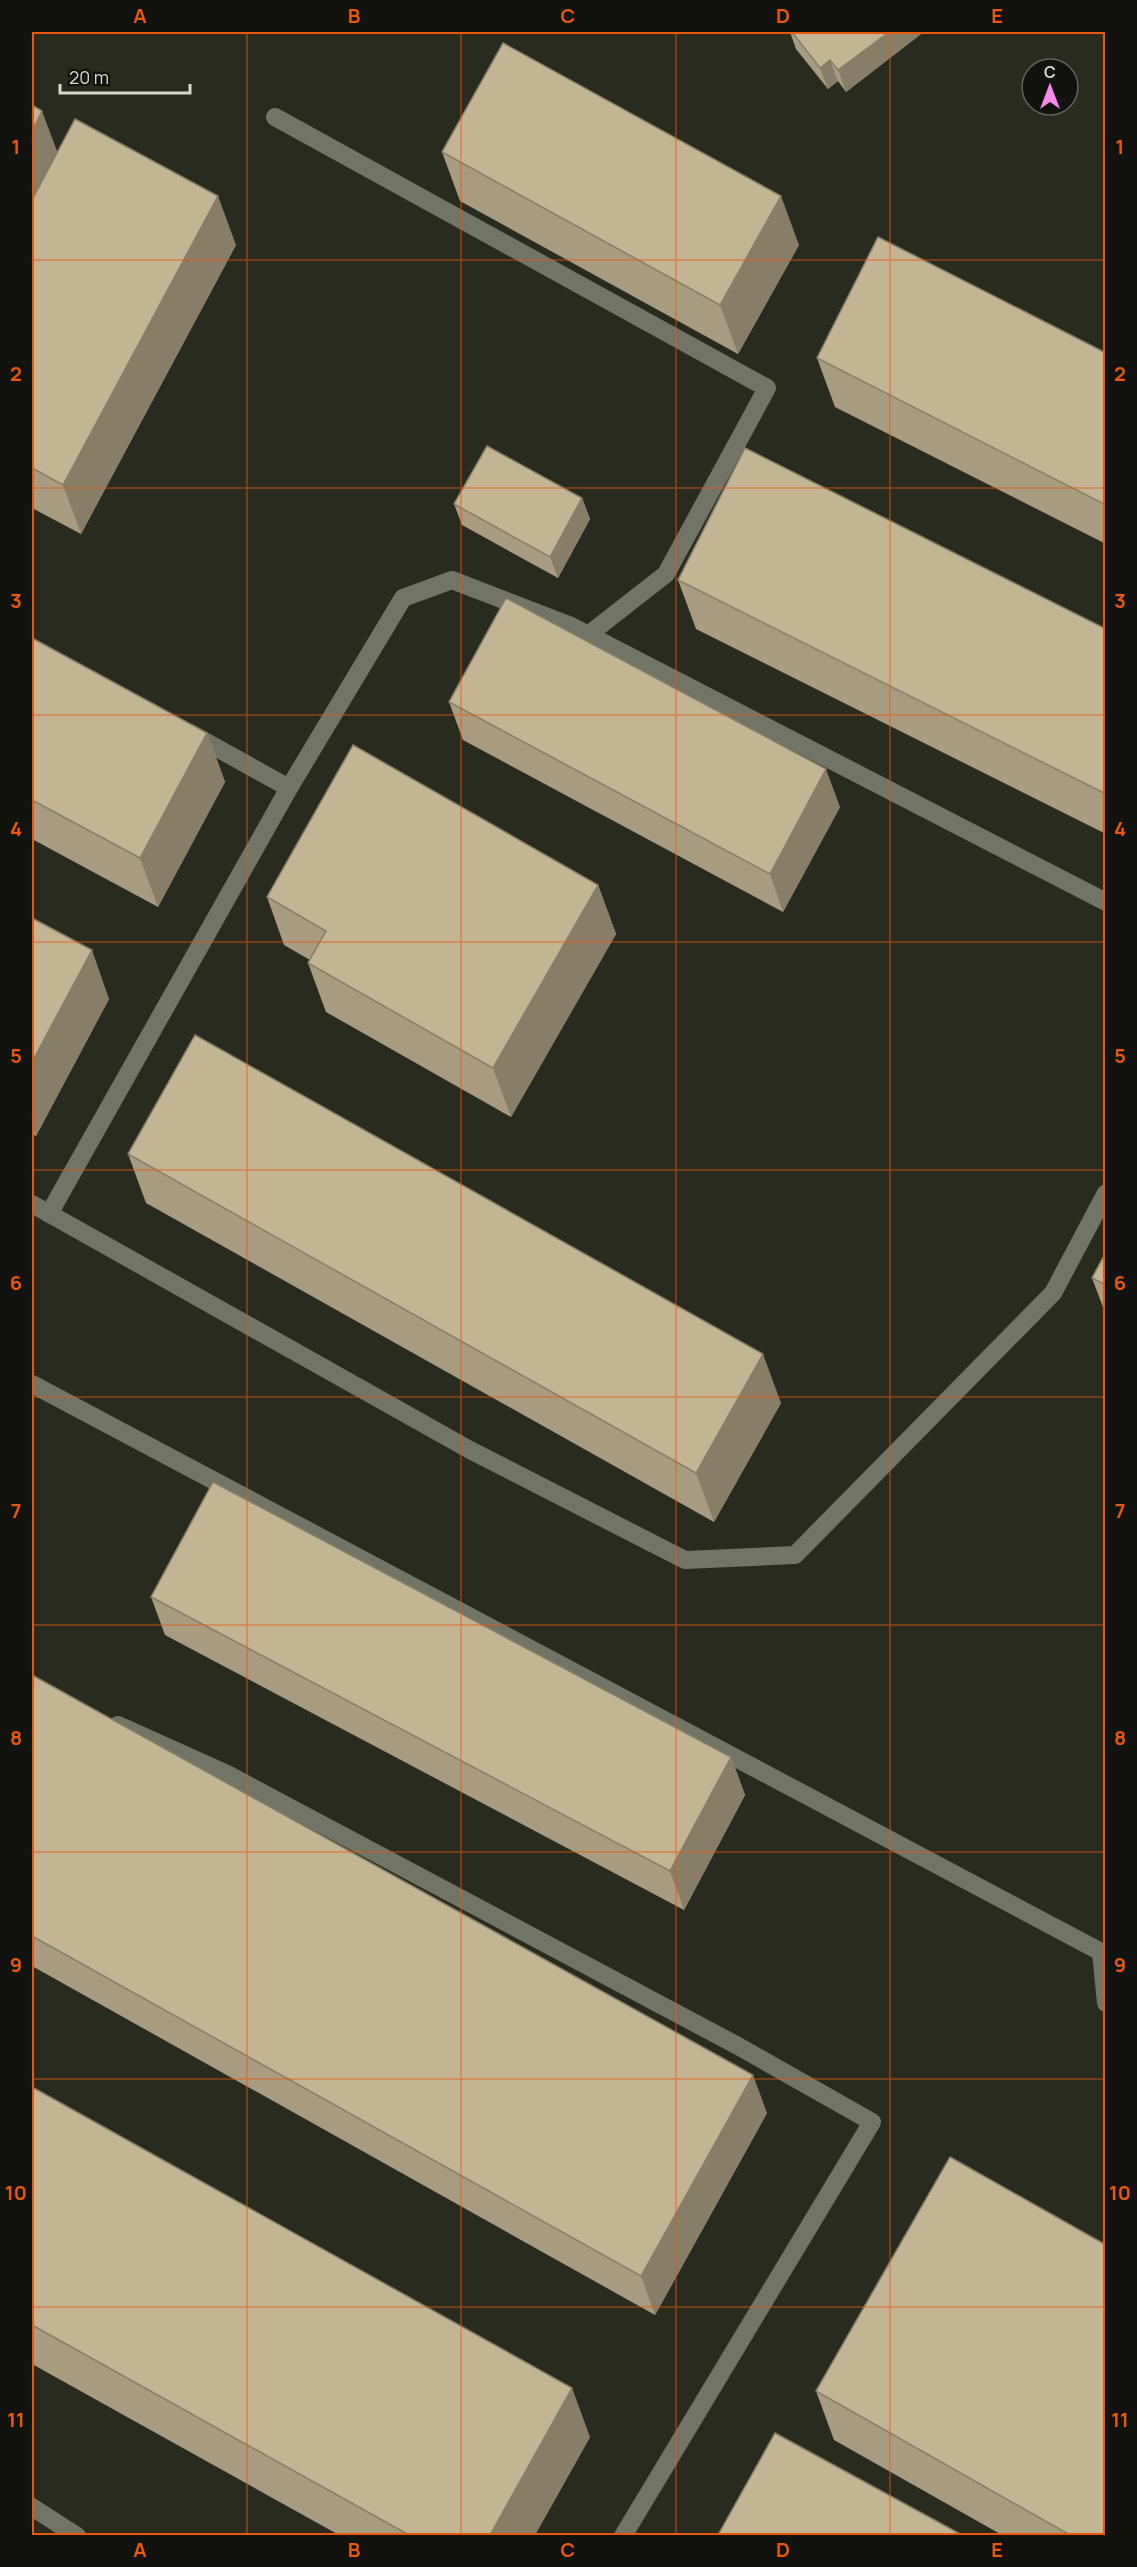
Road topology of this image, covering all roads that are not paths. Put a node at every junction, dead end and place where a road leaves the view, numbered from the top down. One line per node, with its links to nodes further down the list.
1 (275, 117): 2 (lane)
2 (588, 635): 4 (lane); 5 (lane)
3 (176, 725): 4 (lane)
4 (289, 788): 8 (lane)
5 (1106, 902)
6 (1106, 1193): 8 (lane)
7 (32, 1204): 8 (lane)
8 (49, 1214)
9 (32, 1384): 11 (lane)
10 (107, 1720): 15 (lane)
11 (1103, 1953): 12 (lane)
12 (1106, 2003)
13 (32, 2507): 14 (lane)
14 (77, 2535)
15 (624, 2535)

